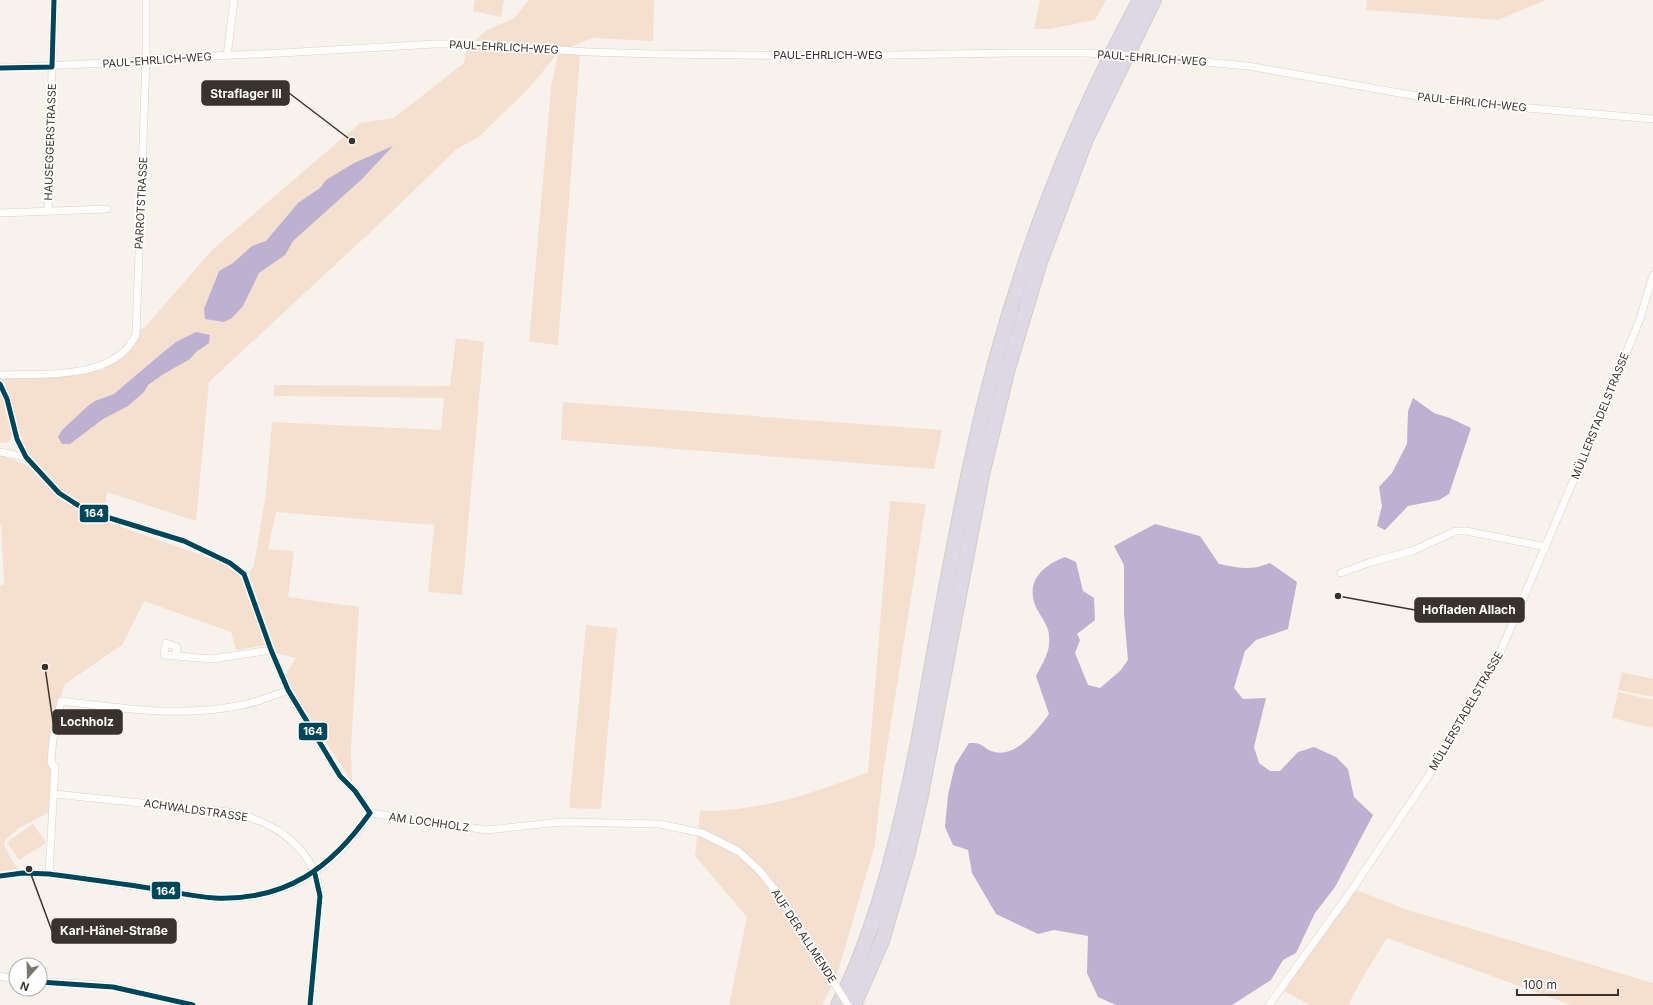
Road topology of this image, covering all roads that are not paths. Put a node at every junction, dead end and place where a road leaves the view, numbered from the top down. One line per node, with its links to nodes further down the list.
1 (54, 0): 8 (street, HAUSEGGERSTRASSE)
2 (146, 0): 7 (street, PARROTSTRASSE)
3 (234, 0): 6 (street)
4 (1140, 0): 33 (highway)
5 (1154, 0): 35 (highway)
6 (227, 56): 7 (street, PAUL-EHRLICH-WEG); 10 (street, PAUL-EHRLICH-WEG, bridge)
7 (146, 59): 8 (street, PAUL-EHRLICH-WEG); 15 (street, PARROTSTRASSE)
8 (52, 67): 9 (street, PAUL-EHRLICH-WEG); 12 (street, HAUSEGGERSTRASSE)
9 (0, 68)
10 (1653, 119)
11 (107, 210): 12 (street)
12 (48, 212): 13 (street)
13 (0, 213)
14 (1653, 275): 19 (street, MÜLLERSTADELSTRASSE)
15 (0, 375)
16 (0, 384): 18 (street)
17 (0, 452): 18 (street)
18 (26, 457): 21 (street)
19 (1546, 547): 20 (street); 36 (street, MÜLLERSTADELSTRASSE)
20 (1341, 573)
21 (271, 650): 22 (street); 23 (street)
22 (176, 656)
23 (288, 690): 24 (street); 25 (street)
24 (54, 794): 27 (street); 28 (street, ACHWALDSTRASSE)
25 (370, 813): 26 (street, AM LOCHHOLZ); 28 (street)
26 (758, 869): 34 (street, AUF DER ALLMENDE, bridge)
27 (49, 874): 28 (street); 29 (street)
28 (315, 874): 32 (street, ACHWALDSTRASSE)
29 (0, 878)
30 (48, 982): 31 (street)
31 (193, 1005)
32 (310, 1005)
33 (838, 1005)
34 (848, 1005)
35 (854, 1005)
36 (1269, 1005)

